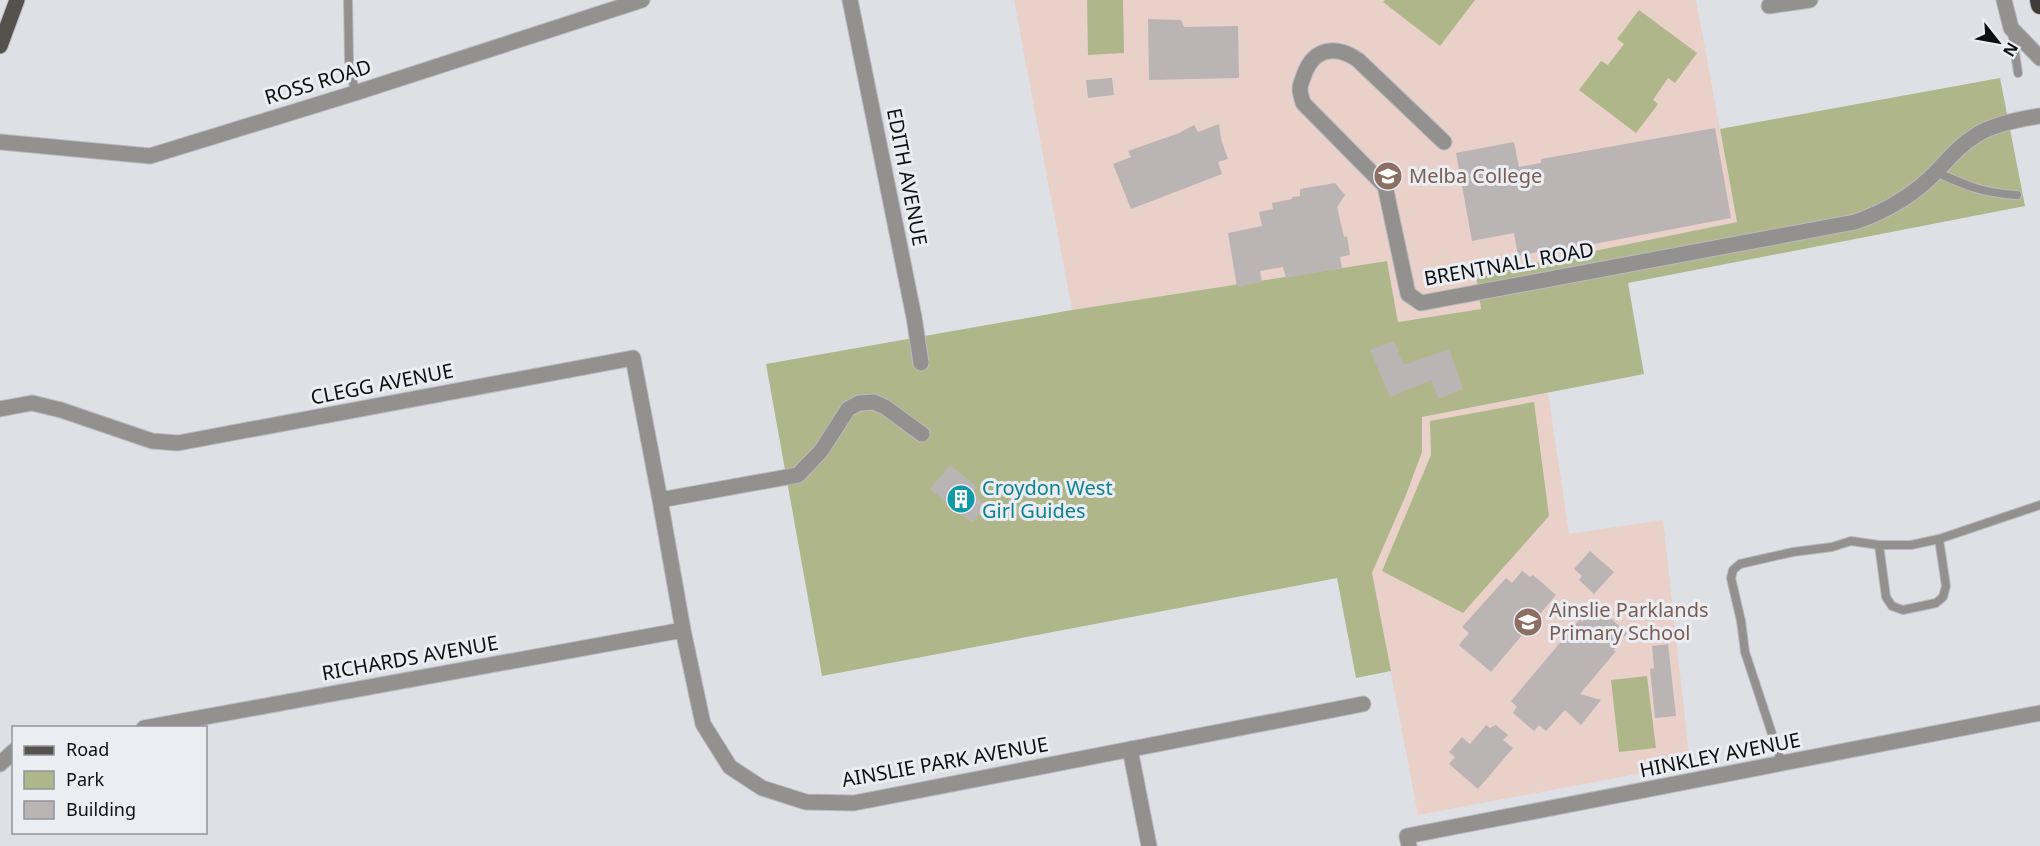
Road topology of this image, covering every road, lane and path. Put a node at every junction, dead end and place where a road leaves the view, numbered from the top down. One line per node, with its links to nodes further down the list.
1 (17, 0): 11 (main road)
2 (348, 0): 14 (lane)
3 (642, 0): 14 (street, ROSS ROAD)
4 (850, 0): 20 (street, EDITH AVENUE)
5 (1810, 0): 9 (street)
6 (2004, 0): 10 (street)
7 (2039, 0): 8 (highway)
8 (2040, 5)
9 (1769, 6)
10 (2011, 28): 12 (street); 13 (lane)
11 (0, 46)
12 (2040, 58)
13 (2018, 73)
14 (356, 93): 16 (street, ROSS ROAD)
15 (2040, 116): 18 (street, BRENTNALL ROAD)
16 (0, 142)
17 (1444, 142): 18 (street, BRENTNALL ROAD)
18 (1936, 172): 19 (lane)
19 (2017, 195)
20 (921, 363)
21 (0, 409): 23 (street, CLEGG AVENUE)
22 (922, 434): 23 (street)
23 (660, 500): 27 (street, AINSLIE PARK AVENUE)
24 (2040, 506): 25 (lane)
25 (1939, 540): 26 (lane); 26 (lane)
26 (1878, 545): 34 (lane)
27 (682, 630): 30 (street, RICHARDS AVENUE); 31 (street, AINSLIE PARK AVENUE)
28 (1363, 704): 31 (street, AINSLIE PARK AVENUE)
29 (2040, 713): 34 (street, HINKLEY AVENUE)
30 (155, 726)
31 (1130, 749): 36 (street)
32 (12, 753): 33 (street)
33 (0, 764)
34 (1782, 764): 35 (street, HINKLEY AVENUE)
35 (1408, 841)
36 (1149, 846)

